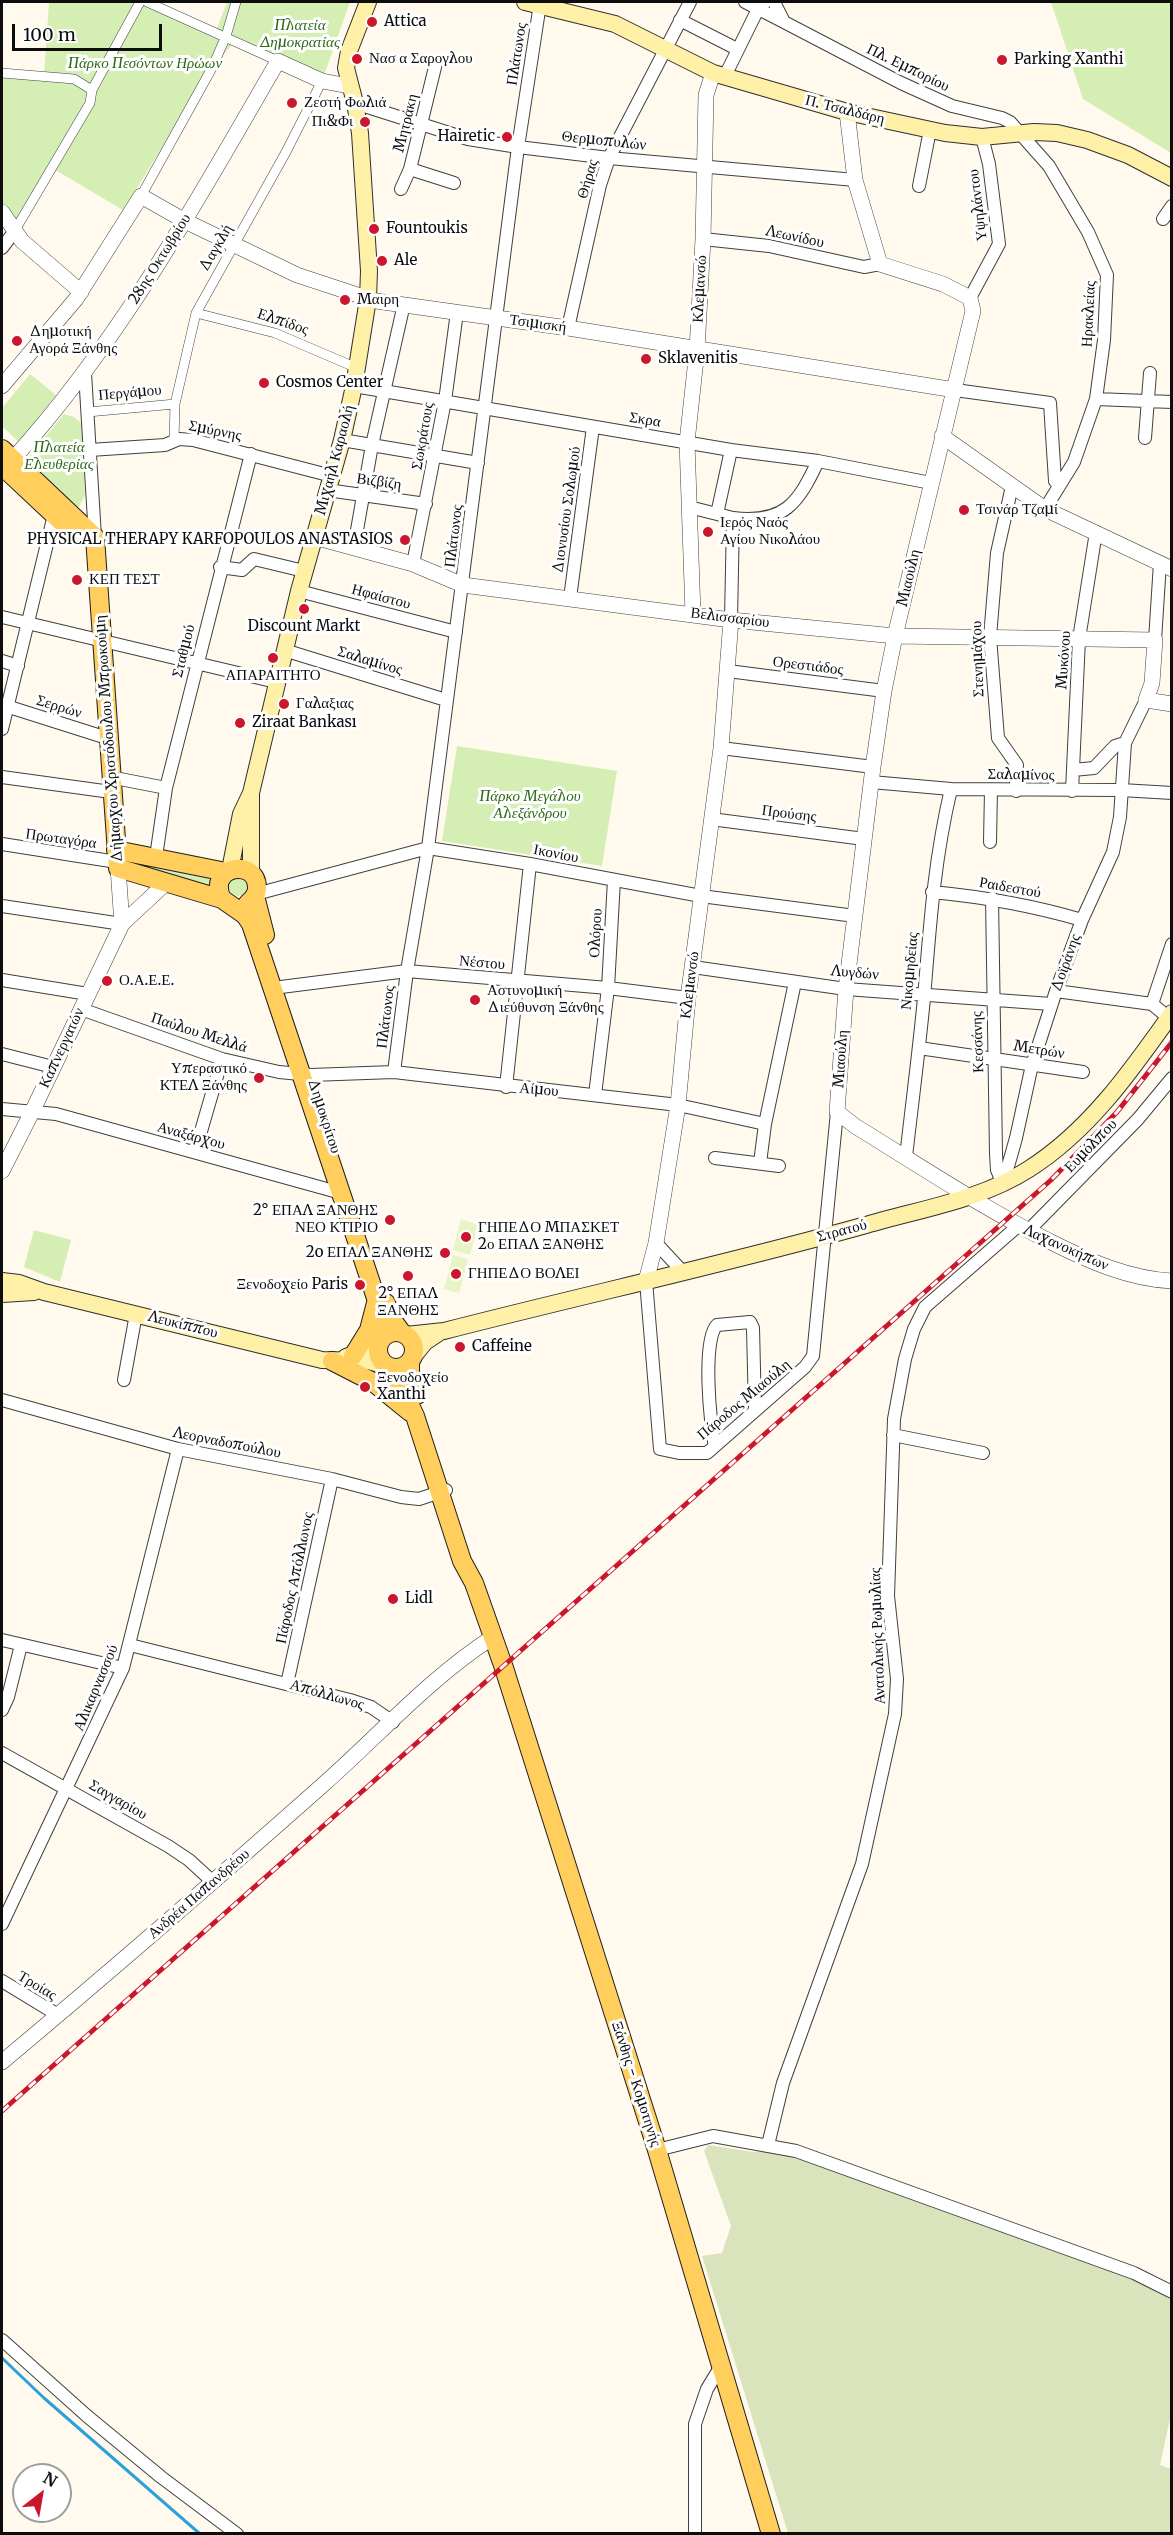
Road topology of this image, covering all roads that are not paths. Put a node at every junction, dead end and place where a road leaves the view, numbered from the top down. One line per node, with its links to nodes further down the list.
1 (140, 2): 21 (street)
2 (147, 2): 12 (street)
3 (236, 2): 12 (street)
4 (368, 2): 20 (main road)
5 (690, 2): 10 (street, Θήρας)
6 (745, 2): 9 (street, Πλ. Εμπορίου)
7 (774, 2): 11 (street)
8 (533, 3): 13 (main road, Π. Τσαλδάρη); 28 (street, Πλάτωνος)
9 (762, 5): 11 (street, Πλ. Εμπορίου); 14 (street)
10 (680, 20): 13 (street, Θήρας); 14 (street)
11 (784, 21): 26 (street, Πλ. Εμπορίου)
12 (226, 36): 15 (street); 37 (street)
13 (664, 49): 18 (main road, Π. Τσαλδάρη); 29 (street, Θήρας)
14 (737, 49): 18 (street)
15 (278, 61): 19 (street); 41 (street, 28ης Οκτωβρίου)
16 (436, 63): 24 (street, Μητράκη)
17 (2, 73): 21 (street)
18 (719, 74): 23 (main road, Π. Τσαλδάρη); 30 (street, Κλεμανσώ)
19 (322, 81): 20 (street); 44 (street, Δαγκλή)
20 (349, 86): 22 (main road, Μιχαήλ Καραολή)
21 (92, 90): 42 (street)
22 (356, 103): 24 (street, Θερμοπυλών); 47 (main road, Μιχαήλ Καραολή)
23 (847, 112): 25 (main road, Π. Τσαλδάρη); 33 (street)
24 (420, 123): 28 (street, Θερμοπυλών); 31 (street, Μητράκη)
25 (930, 130): 27 (main road, Π. Τσαλδάρη); 35 (street)
26 (1021, 134): 27 (main road, Π. Τσαλδάρη); 32 (main road, Π. Τσαλδάρη); 62 (street, Ηρακλείας)
27 (982, 137): 48 (street, Υψηλάντου)
28 (518, 147): 29 (street, Θερμοπυλών); 52 (street, Πλάτωνος)
29 (609, 158): 30 (street, Θερμοπυλών); 53 (street, Θήρας)
30 (705, 165): 33 (street, Θερμοπυλών); 43 (street, Κλεμανσώ)
31 (410, 169): 34 (street); 36 (street, Μητράκη)
32 (1172, 178)
33 (855, 180): 45 (street)
34 (454, 183)
35 (920, 186)
36 (401, 189)
37 (141, 196): 41 (street, Τσιμισκή); 46 (street)
38 (1172, 206): 40 (street)
39 (2, 212): 42 (street)
40 (1163, 219)
41 (185, 221): 44 (street, Τσιμισκή); 56 (street, 28ης Οκτωβρίου)
42 (7, 237): 46 (street)
43 (703, 239): 45 (street, Λεωνίδου); 54 (street, Κλεμανσώ)
44 (235, 246): 47 (street, Τσιμισκή); 51 (street, Δαγκλή)
45 (880, 264): 48 (street)
46 (79, 295): 58 (street)
47 (368, 298): 49 (street, Τσιμισκή); 55 (main road, Μιχαήλ Καραολή)
48 (970, 298): 60 (street, Μιαούλη)
49 (404, 304): 50 (street, Τσιμισκή); 61 (street)
50 (457, 312): 52 (street, Τσιμισκή); 63 (street, Σωκράτους)
51 (196, 313): 55 (street, Ελπίδος); 66 (street, Δαγκλή)
52 (497, 318): 53 (street, Τσιμισκή); 67 (street, Πλάτωνος)
53 (568, 328): 54 (street, Τσιμισκή)
54 (697, 350): 60 (street, Τσιμισκή); 74 (street, Κλεμανσώ)
55 (357, 368): 59 (main road, Μιχαήλ Καραολή)
56 (85, 373): 68 (street, Δήμαρχου Χριστόδουλου Μπρωκούμη); 81 (street, 28ης Οκτωβρίου)
57 (1150, 373): 64 (street)
58 (2, 386)
59 (354, 386): 61 (street, Σκρα); 73 (main road, Μιχαήλ Καραολή)
60 (955, 390): 70 (street, Μιαούλη); 86 (street)
61 (385, 391): 63 (street, Σκρα); 75 (street)
62 (1096, 399): 64 (street); 86 (street, Ηρακλείας)
63 (445, 401): 67 (street, Σκρα); 79 (street, Σωκράτους)
64 (1147, 401): 65 (street); 71 (street)
65 (1172, 402)
66 (175, 404): 68 (street, Περγάμου); 72 (street, Δαγκλή)
67 (487, 407): 69 (street, Σκρα); 82 (street, Πλάτωνος)
68 (88, 412): 76 (street, Δήμαρχου Χριστόδουλου Μπρωκούμη)
69 (593, 427): 74 (street, Σκρα); 104 (street, Διονυσίου Σολωμού)
70 (942, 436): 84 (street, Μιαούλη); 85 (street)
71 (1145, 438)
72 (174, 440): 76 (street, Σμύρνης); 78 (street, Σμύρνης)
73 (342, 440): 75 (street); 83 (main road, Μιχαήλ Καραολή)
74 (687, 442): 77 (street, Σκρα); 89 (street, Κλεμανσώ)
75 (372, 446): 79 (street); 87 (street)
76 (90, 450): 96 (street, Δήμαρχου Χριστόδουλου Μπρωκούμη)
77 (731, 450): 80 (street, Σκρα); 91 (street)
78 (251, 454): 83 (street, Σμύρνης); 100 (street, Σταθμού)
79 (435, 455): 82 (street); 88 (street, Σωκράτους)
80 (818, 461): 84 (street, Σκρα); 93 (street)
81 (4, 463): 92 (main road); 96 (main road)
82 (478, 463): 102 (street, Πλάτωνος)
83 (330, 483): 87 (street, Βιζβίζη); 95 (main road, Μιχαήλ Καραολή)
84 (931, 483): 110 (street, Μιαούλη)
85 (1012, 486): 90 (street); 111 (street, Στενημάχου)
86 (1059, 486): 90 (street, Ηρακλείας)
87 (363, 496): 88 (street, Βιζβίζη); 97 (street)
88 (426, 504): 98 (street, Σωκράτους)
89 (689, 507): 91 (street); 105 (street, Κλεμανσώ)
90 (1045, 509): 94 (street)
91 (717, 514): 93 (street)
92 (54, 515): 96 (main road); 108 (street)
93 (733, 519): 107 (street, Κλεμανσώ)
94 (1096, 532): 99 (street); 112 (street, Μυκόνου)
95 (314, 537): 97 (street, Βελισσαρίου); 101 (main road, Μιχαήλ Καραολή)
96 (96, 546): 113 (main road, Δήμαρχου Χριστόδουλου Μπρωκούμη)
97 (354, 547): 98 (street, Βελισσαρίου)
98 (413, 564): 102 (street, Βελισσαρίου)
99 (1166, 566): 114 (street, Δοϊράνης)
100 (220, 567): 101 (street); 117 (street, Σταθμού)
101 (304, 571): 103 (main road, Μιχαήλ Καραολή)
102 (463, 585): 104 (street, Βελισσαρίου); 109 (street, Πλάτωνος)
103 (299, 591): 109 (street, Ηφαίστου); 115 (main road, Μιχαήλ Καραολή)
104 (570, 598): 105 (street, Βελισσαρίου)
105 (693, 614): 107 (street, Βελισσαρίου)
106 (2, 617): 108 (street)
107 (731, 620): 110 (street, Βελισσαρίου); 119 (street, Κλεμανσώ)
108 (29, 623): 113 (street); 118 (street)
109 (456, 632): 122 (street, Πλάτωνος)
110 (895, 636): 111 (street, Βελισσαρίου); 121 (street, Μιαούλη)
111 (990, 637): 112 (street, Βελισσαρίου); 139 (street, Στενημάχου)
112 (1079, 639): 114 (street, Βελισσαρίου); 131 (street, Μυκόνου)
113 (102, 640): 117 (street); 127 (main road, Δήμαρχου Χριστόδουλου Μπρωκούμη)
114 (1155, 640): 123 (street, Δοϊράνης)
115 (284, 650): 120 (main road, Μιχαήλ Καραολή); 122 (street, Σαλαμίνος)
116 (2, 661): 118 (street)
117 (196, 662): 120 (street); 135 (street, Σταθμού)
118 (18, 666): 125 (street)
119 (728, 671): 121 (street, Ορεστιάδος); 129 (street, Κλεμανσώ)
120 (276, 682): 141 (main road, Μιχαήλ Καραολή)
121 (884, 691): 130 (street, Μιαούλη)
122 (446, 700): 147 (street, Πλάτωνος)
123 (1146, 700): 124 (street); 128 (street, Δοϊράνης)
124 (1172, 704)
125 (5, 706): 126 (street); 127 (street, Σερρών)
126 (2, 729)
127 (107, 738): 134 (main road, Δήμαρχου Χριστόδουλου Μπρωκούμη)
128 (1125, 743): 131 (street, Δοϊράνης); 138 (street, Δοϊράνης)
129 (721, 748): 130 (street); 143 (street, Κλεμανσώ)
130 (873, 766): 133 (street, Μιαούλη)
131 (1073, 770): 140 (street, Μυκόνου)
132 (2, 777): 134 (street)
133 (871, 782): 136 (street, Σαλαμίνος); 144 (street, Μιαούλη)
134 (110, 785): 135 (street); 149 (main road, Δήμαρχου Χριστόδουλου Μπρωκούμη)
135 (166, 788): 148 (street, Σταθμού)
136 (951, 789): 137 (street, Σαλαμίνος); 155 (street, Νικομηδείας)
137 (991, 790): 139 (street, Σαλαμίνος); 145 (street)
138 (1121, 790): 140 (street, Σαλαμίνος); 142 (street, Σαλαμίνος); 162 (street, Δοϊράνης)
139 (1016, 791): 140 (street, Σαλαμίνος)
140 (1072, 791)
141 (251, 793): 151 (main road, Μιχαήλ Καραολή); 152 (main road, Μιχαήλ Καραολή)
142 (1172, 793)
143 (711, 819): 144 (street, Προύσης); 157 (street, Κλεμανσώ)
144 (864, 839): 161 (street, Μιαούλη)
145 (990, 842)
146 (2, 844): 149 (street, Πρωταγόρα)
147 (428, 848): 150 (street, Ικονίου); 156 (street, Ικονίου); 166 (street, Πλάτωνος)
148 (156, 857): 149 (main road); 151 (main road)
149 (117, 860): 154 (main road); 163 (street, Δήμαρχου Χριστόδουλου Μπρωκούμη)
150 (530, 864): 153 (street, Ικονίου); 168 (street)
151 (228, 871): 152 (main road); 159 (main road)
152 (252, 874): 156 (main road)
153 (614, 880): 157 (street, Ικονίου); 171 (street, Ολόρου)
154 (166, 883): 159 (main road); 163 (street)
155 (932, 892): 158 (street, Ραιδεστού); 175 (street, Νικομηδείας)
156 (255, 895): 159 (main road); 170 (main road, Δημοκρίτου)
157 (701, 896): 161 (street, Ικονίου); 165 (street, Κλεμανσώ)
158 (992, 898): 162 (street, Ραιδεστού); 177 (street, Κεσσάνης)
159 (227, 902): 170 (main road, Δημοκρίτου)
160 (2, 907): 163 (street)
161 (855, 916): 172 (street, Μιαούλη)
162 (1082, 920): 173 (street, Δοϊράνης)
163 (122, 924): 174 (street, Καπνεργατών)
164 (1172, 944): 179 (street)
165 (693, 967): 169 (street, Λυγδών); 176 (street, Κλεμανσώ)
166 (407, 971): 168 (street, Νέστου); 170 (street, Νέστου); 188 (street, Πλάτωνος)
167 (2, 980): 174 (street)
168 (516, 981): 171 (street, Νέστου); 192 (street)
169 (795, 982): 172 (street, Λυγδών); 198 (street)
170 (278, 987): 190 (main road, Δημοκρίτου)
171 (608, 988): 176 (street, Νέστου); 193 (street, Ολόρου)
172 (846, 988): 175 (street, Λυγδών); 197 (street, Μιαούλη)
173 (1056, 991): 178 (street, Δοϊράνης); 179 (street)
174 (88, 994): 180 (street, Καπνεργατών)
175 (924, 994): 177 (street, Λυγδών); 182 (street, Νικομηδείας)
176 (688, 998): 194 (street, Κλεμανσώ)
177 (992, 999): 178 (street, Λυγδών); 185 (street, Κεσσάνης)
178 (1051, 1004): 186 (street, Δοϊράνης)
179 (1152, 1004): 181 (street)
180 (81, 1009): 184 (street, Παύλου Μελλά); 187 (street, Καπνεργατών)
181 (1170, 1015): 205 (main road, Στρατού)
182 (919, 1048): 185 (street, Μετρών); 200 (street, Νικομηδείας)
183 (2, 1054): 187 (street)
184 (222, 1059): 190 (street, Παύλου Μελλά); 199 (street)
185 (994, 1059): 186 (street, Μετρών); 205 (street, Κεσσάνης)
186 (1032, 1065): 189 (street, Μετρών); 205 (street, Δοϊράνης)
187 (53, 1066): 196 (street, Καπνεργατών)
188 (394, 1072): 190 (street, Αίμου); 192 (street, Αίμου)
189 (1083, 1072)
190 (306, 1075): 206 (main road, Δημοκρίτου); 220 (main road, Δημοκρίτου)
191 (1171, 1080): 208 (street, Ευμόλπου)
192 (506, 1086): 193 (street, Αίμου)
193 (596, 1095): 194 (street, Αίμου)
194 (678, 1105): 198 (street, Αίμου); 210 (street, Κλεμανσώ)
195 (2, 1109): 196 (street, Αναξάρχου)
196 (32, 1112): 199 (street, Αναξάρχου); 203 (street, Καπνεργατών)
197 (837, 1112): 200 (street); 209 (street, Πάροδος Μιαούλη)
198 (765, 1124): 202 (street)
199 (195, 1152): 206 (street, Αναξάρχου)
200 (906, 1157): 207 (street)
201 (715, 1158): 202 (street)
202 (760, 1162): 204 (street)
203 (3, 1164)
204 (779, 1166)
205 (1003, 1184): 207 (main road, Στρατού)
206 (341, 1193): 217 (main road, Δημοκρίτου)
207 (968, 1197): 208 (street, Λαχανοκήπων); 209 (main road, Στρατού)
208 (1023, 1228): 214 (street, Λαχανοκήπων); 229 (street, Ανατολικής Ρωμυλίας)
209 (823, 1236): 211 (main road, Στρατού); 227 (street, Πάροδος Μιαούλη)
210 (656, 1243): 211 (street); 213 (street, Κλεμανσώ)
211 (682, 1272): 213 (main road, Στρατού)
212 (2, 1281): 215 (main road, Λευκίππου)
213 (646, 1281): 219 (main road, Στρατού); 232 (street, Κλεμανσώ)
214 (1172, 1281)
215 (44, 1292): 216 (main road, Λευκίππου); 218 (main road, Λευκίππου)
216 (2, 1294)
217 (377, 1301): 221 (main road, Δημοκρίτου); 222 (main road)
218 (136, 1314): 223 (main road, Λευκίππου); 225 (street)
219 (444, 1331): 220 (main road, Στρατού); 224 (main road, Στρατού)
220 (404, 1334): 221 (main road); 224 (main road)
221 (382, 1340): 222 (main road, Λευκίππου); 224 (main road)
222 (353, 1356): 223 (main road, Λευκίππου)
223 (327, 1361): 224 (main road, Λευκίππου); 228 (main road)
224 (400, 1363): 228 (main road); 235 (main road)
225 (124, 1380)
226 (2, 1400): 231 (street, Λεορναδοπούλου)
227 (755, 1411): 230 (street, Πάροδος Μιαούλη); 230 (street)
228 (415, 1416): 235 (main road)
229 (893, 1435): 233 (street); 253 (street, Ανατολικής Ρωμυλίας)
230 (715, 1446): 232 (street, Πάροδος Μιαούλη)
231 (178, 1449): 234 (street, Λεορναδοπούλου); 239 (street, Αλικαρνασσού)
232 (660, 1449)
233 (984, 1453)
234 (332, 1479): 235 (street, Λεορναδοπούλου); 241 (street, Πάροδος Απόλλωνος)
235 (443, 1491): 236 (main road)
236 (493, 1637): 243 (street); 254 (main road, Ξάνθης - Κομοτηνής)
237 (2, 1641): 238 (street)
238 (21, 1645): 240 (street); 242 (street)
239 (130, 1645): 240 (street, Αλικαρνασσού); 241 (street, Απόλλωνος)
240 (123, 1668): 245 (street, Αλικαρνασσού)
241 (287, 1684): 243 (street, Απόλλωνος)
242 (2, 1710)
243 (393, 1722): 246 (street, Ανδρέα Παπανδρέου)
244 (2, 1753): 245 (street, Σαγγαρίου)
245 (67, 1789): 246 (street, Σαγγαρίου); 248 (street, Αλικαρνασσού)
246 (213, 1882): 251 (street, Ανδρέα Παπανδρέου)
247 (2, 1893): 248 (street)
248 (14, 1899): 249 (street, Αλικαρνασσού)
249 (2, 1924)
250 (2, 1981): 251 (street, Τροίας)
251 (58, 2016): 252 (street, Ανδρέα Παπανδρέου)
252 (2, 2062)
253 (768, 2145): 254 (street); 255 (street)
254 (657, 2150): 257 (main road, Ξάνθης - Κομοτηνής)
255 (1172, 2292)
256 (2, 2340): 258 (street)
257 (721, 2366): 259 (street); 260 (main road, Ξάνθης - Κομοτηνής)
258 (237, 2534)
259 (695, 2534)
260 (771, 2534)

